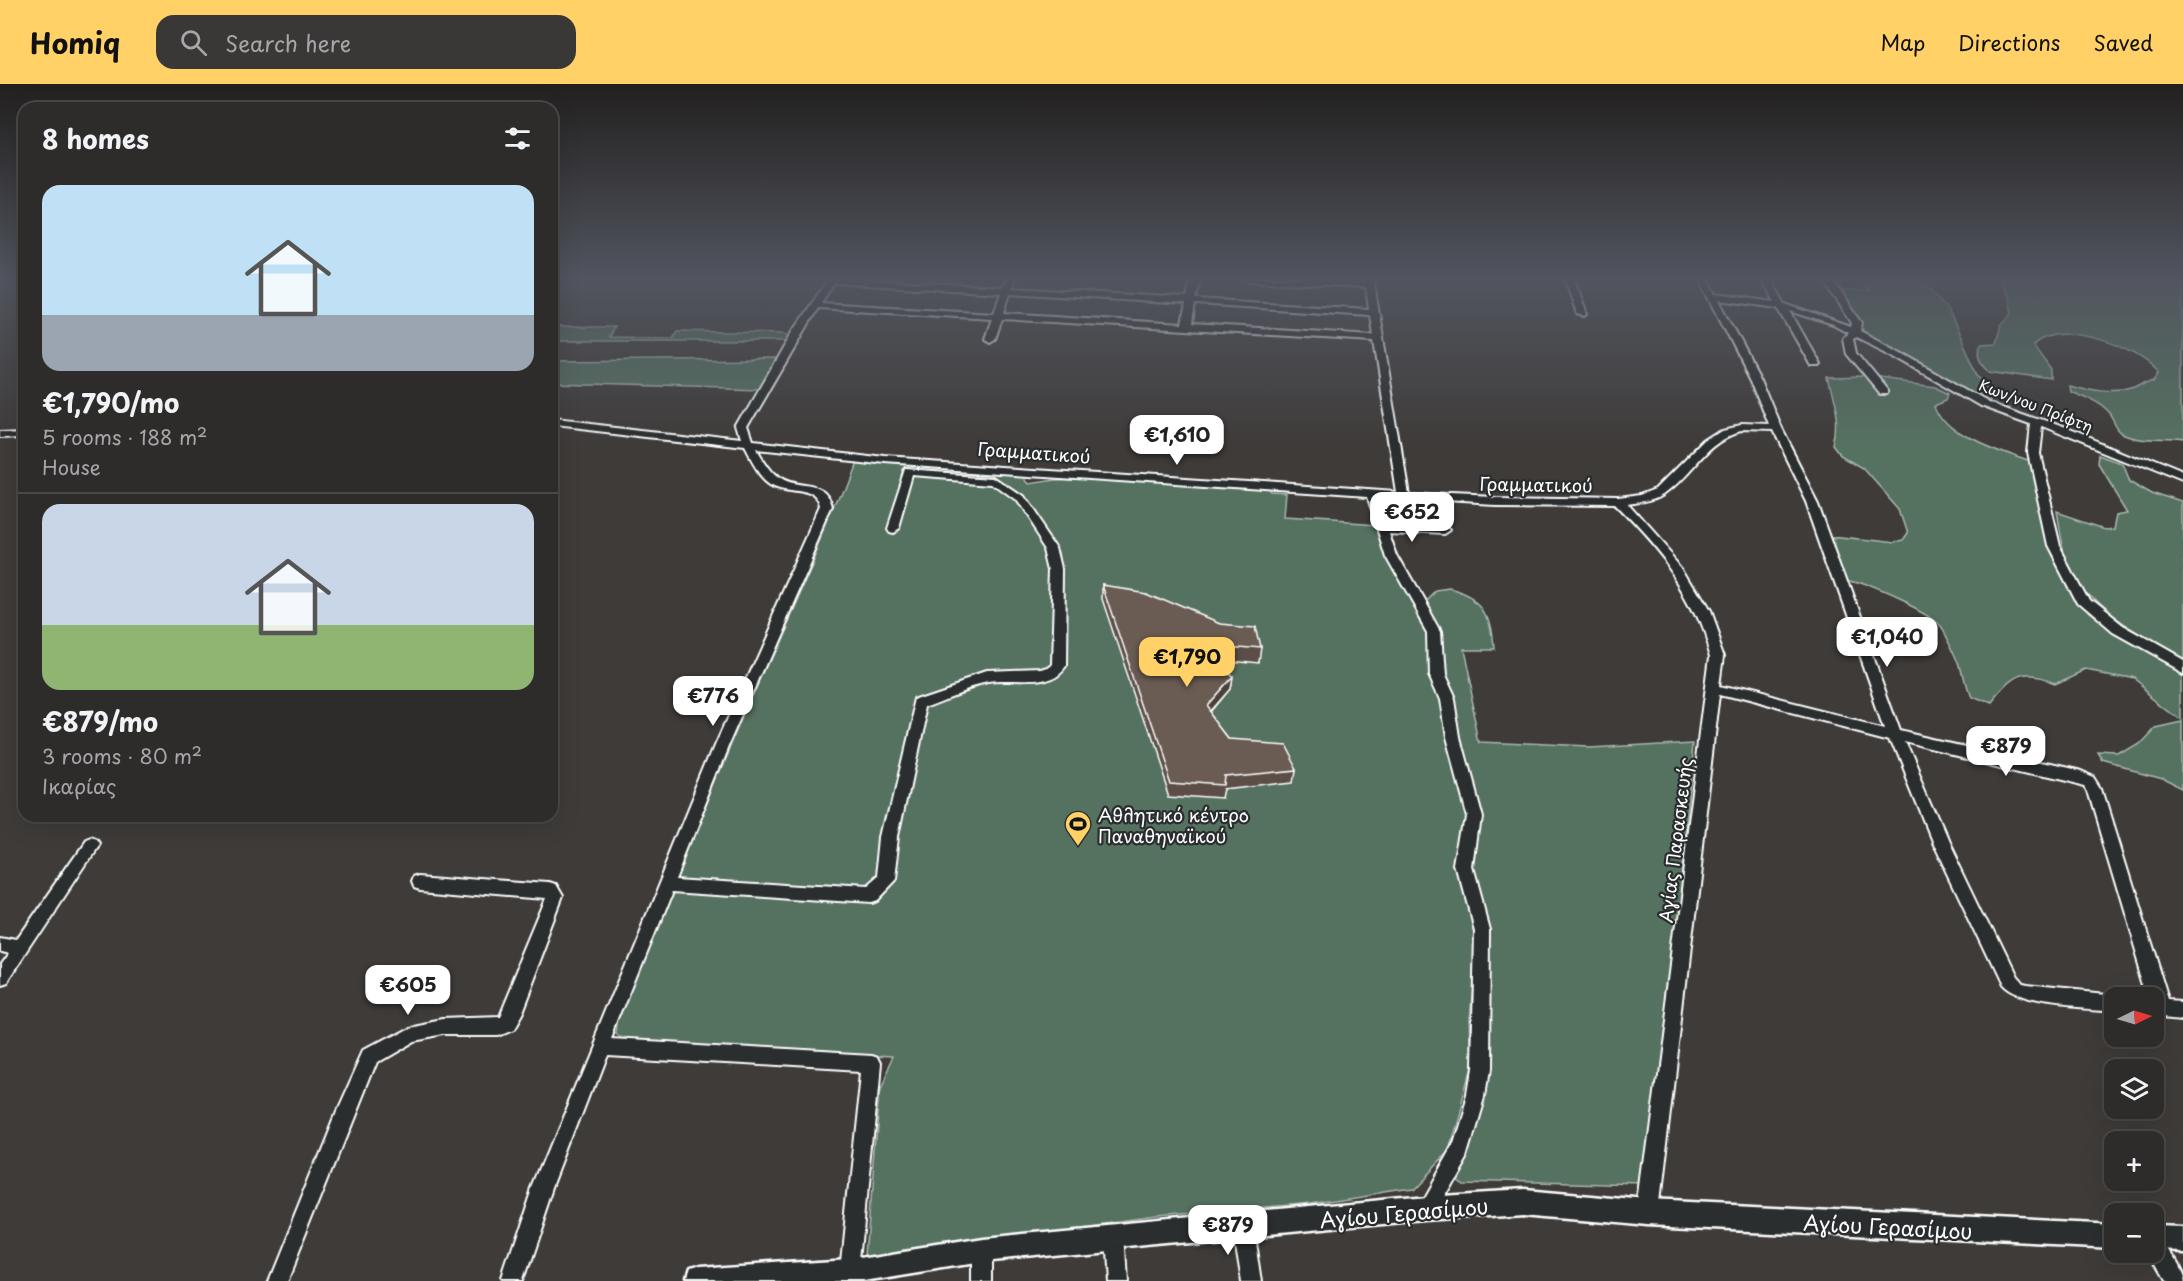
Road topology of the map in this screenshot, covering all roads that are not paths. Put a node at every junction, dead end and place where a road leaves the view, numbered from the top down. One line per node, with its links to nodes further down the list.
1 (797, 334): 18 (street)
2 (992, 334): 10 (street)
3 (1299, 334): 9 (street)
4 (1377, 334): 9 (street)
5 (1732, 334): 15 (street)
6 (1798, 334): 11 (street)
7 (1853, 334): 12 (street)
8 (1858, 334): 13 (street, Κων/νου Πρίφτη)
9 (1378, 338): 21 (street)
10 (990, 339)
11 (1815, 364)
12 (1883, 392)
13 (2036, 423): 19 (street, Κων/νου Πρίφτη); 26 (street)
14 (558, 424): 18 (street, Γραμματικού)
15 (1776, 429): 22 (street, Γραμματικού); 28 (street)
16 (18, 432): 17 (street)
17 (0, 433)
18 (748, 446): 20 (street, Γραμματικού); 31 (street)
19 (2183, 481)
20 (1372, 494): 21 (street, Γραμματικού); 23 (street)
21 (1404, 496): 22 (street, Γραμματικού)
22 (1618, 503): 27 (street, Αγίας Παρασκευής)
23 (1381, 527): 25 (street); 40 (street)
24 (893, 528): 31 (street)
25 (1445, 530)
26 (2183, 668)
27 (1715, 688): 28 (street); 41 (street, Αγίας Παρασκευής)
28 (1895, 734): 35 (street); 36 (street)
29 (89, 846): 33 (street)
30 (420, 881): 50 (street)
31 (668, 883): 39 (street)
32 (0, 944): 33 (street)
33 (20, 948): 34 (street)
34 (0, 978)
35 (2151, 987)
36 (2104, 1002)
37 (2164, 1008): 38 (street)
38 (2183, 1010)
39 (600, 1047): 49 (street); 51 (street)
40 (1425, 1208): 41 (street, Αγίου Γερασίμου); 42 (street, Αγίου Γερασίμου)
41 (1649, 1213): 43 (street, Αγίου Γερασίμου)
42 (1243, 1226): 44 (street, Αγίου Γερασίμου); 55 (street)
43 (2104, 1235)
44 (1113, 1237): 47 (street, Αγίου Γερασίμου); 54 (street)
45 (2164, 1238): 46 (street)
46 (2183, 1239)
47 (981, 1250): 49 (street, Αγίου Γερασίμου); 53 (street)
48 (2164, 1263): 56 (street)
49 (849, 1276): 52 (street, Αγίου Γερασίμου)
50 (277, 1281)
51 (513, 1281)
52 (705, 1281)
53 (981, 1281)
54 (1116, 1281)
55 (1251, 1281)
56 (2175, 1281)

